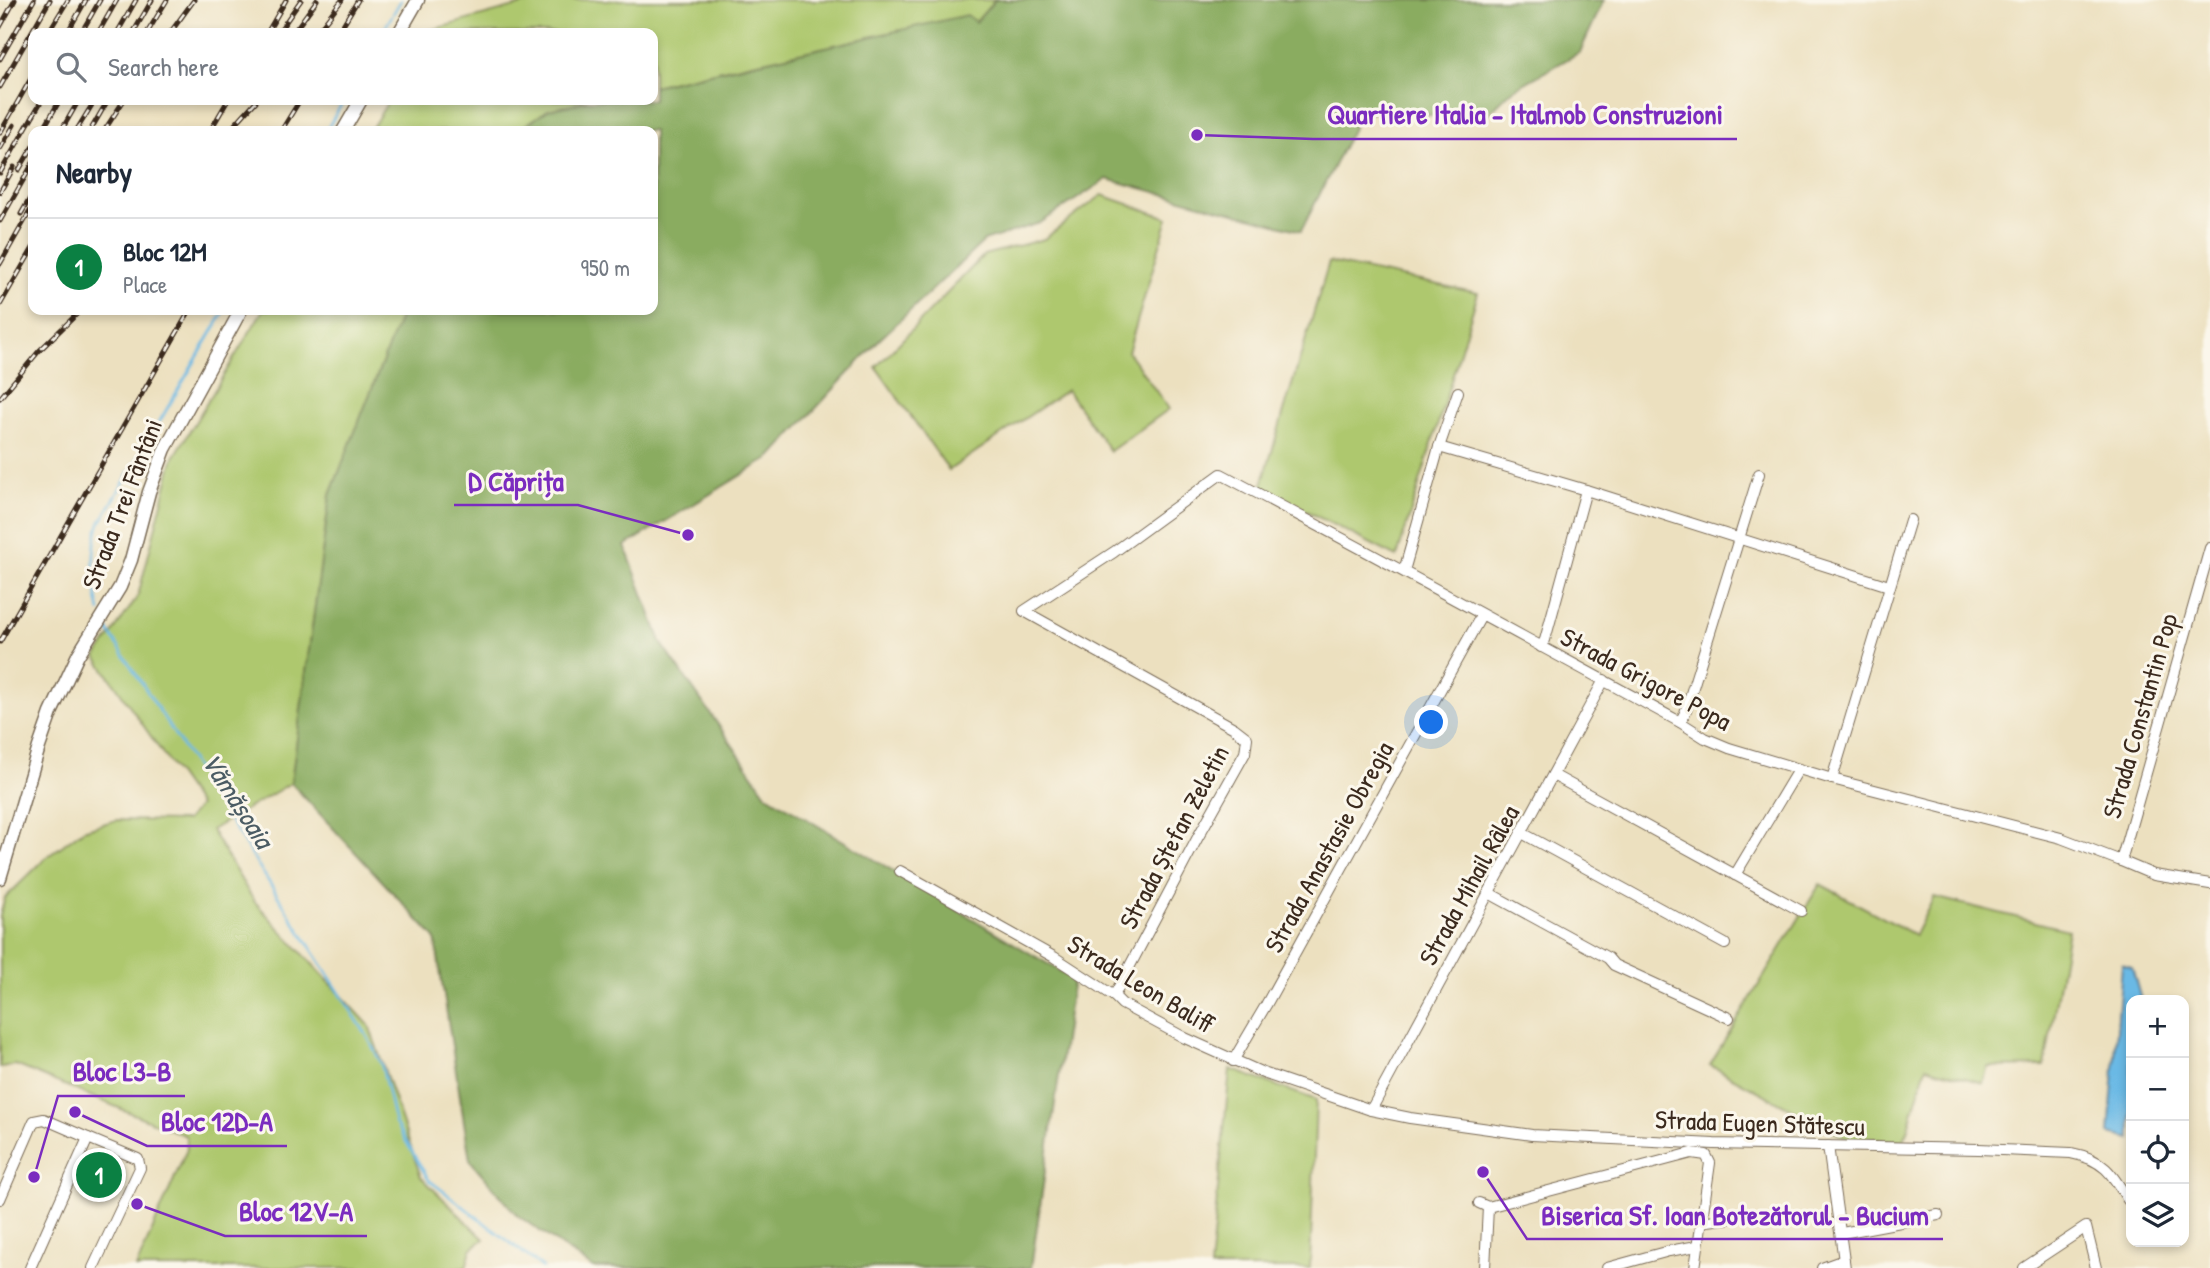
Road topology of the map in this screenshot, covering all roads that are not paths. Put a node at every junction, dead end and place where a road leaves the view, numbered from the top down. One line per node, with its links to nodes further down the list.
1 (418, 0): 2 (main road)
2 (403, 28)
3 (359, 105): 4 (main road)
4 (347, 126)
5 (239, 315): 27 (main road, Strada Trei Fântâni)
6 (1458, 392): 7 (street)
7 (1439, 447): 9 (street); 13 (street)
8 (1759, 474): 11 (street)
9 (1586, 490): 11 (street); 17 (street)
10 (1910, 520): 14 (street)
11 (1740, 538): 14 (street); 19 (street)
12 (2210, 548): 24 (street, Strada Constantin Pop)
13 (1404, 570): 15 (street, Strada Grigore Popa); 16 (street, Strada Grigore Popa)
14 (1889, 586): 22 (street)
15 (1024, 611): 32 (street, Strada Ștefan Zeletin)
16 (1481, 616): 17 (street, Strada Grigore Popa); 34 (street, Strada Anastasie Obregia)
17 (1541, 647): 18 (street, Strada Grigore Popa)
18 (1604, 680): 19 (street, Strada Grigore Popa); 21 (street, Strada Mihail Râlea)
19 (1680, 722): 20 (street, Strada Grigore Popa)
20 (1798, 769): 22 (street, Strada Grigore Popa); 26 (street)
21 (1553, 775): 23 (street, Strada Mihail Râlea); 26 (street)
22 (1832, 779): 24 (street, Strada Grigore Popa)
23 (1522, 832): 29 (street, Strada Mihail Râlea); 31 (street)
24 (2121, 861): 28 (street)
25 (900, 871): 32 (street, Strada Leon Baliff)
26 (1735, 875): 30 (street)
27 (0, 878)
28 (2210, 884)
29 (1489, 893): 33 (street); 35 (street, Strada Mihail Râlea)
30 (1801, 911)
31 (1725, 944)
32 (1114, 996): 34 (street, Strada Leon Baliff)
33 (1729, 1018)
34 (1233, 1060): 35 (street, Strada Leon Baliff)
35 (1371, 1110): 37 (street, Strada Eugen Stătescu)
36 (88, 1138): 39 (street); 46 (street); 47 (street)
37 (1828, 1146): 38 (street, Strada Eugen Stătescu); 43 (street)
38 (2126, 1197)
39 (0, 1199)
40 (1938, 1215): 43 (street)
41 (1738, 1216): 42 (street)
42 (1700, 1222): 44 (street); 48 (street)
43 (1842, 1233): 45 (street)
44 (1697, 1246): 49 (street); 50 (street)
45 (1845, 1264): 51 (street)
46 (30, 1268)
47 (93, 1268)
48 (1485, 1268)
49 (1607, 1268)
50 (1695, 1268)
51 (1822, 1268)
52 (2024, 1268): 53 (street)
53 (2096, 1268)

